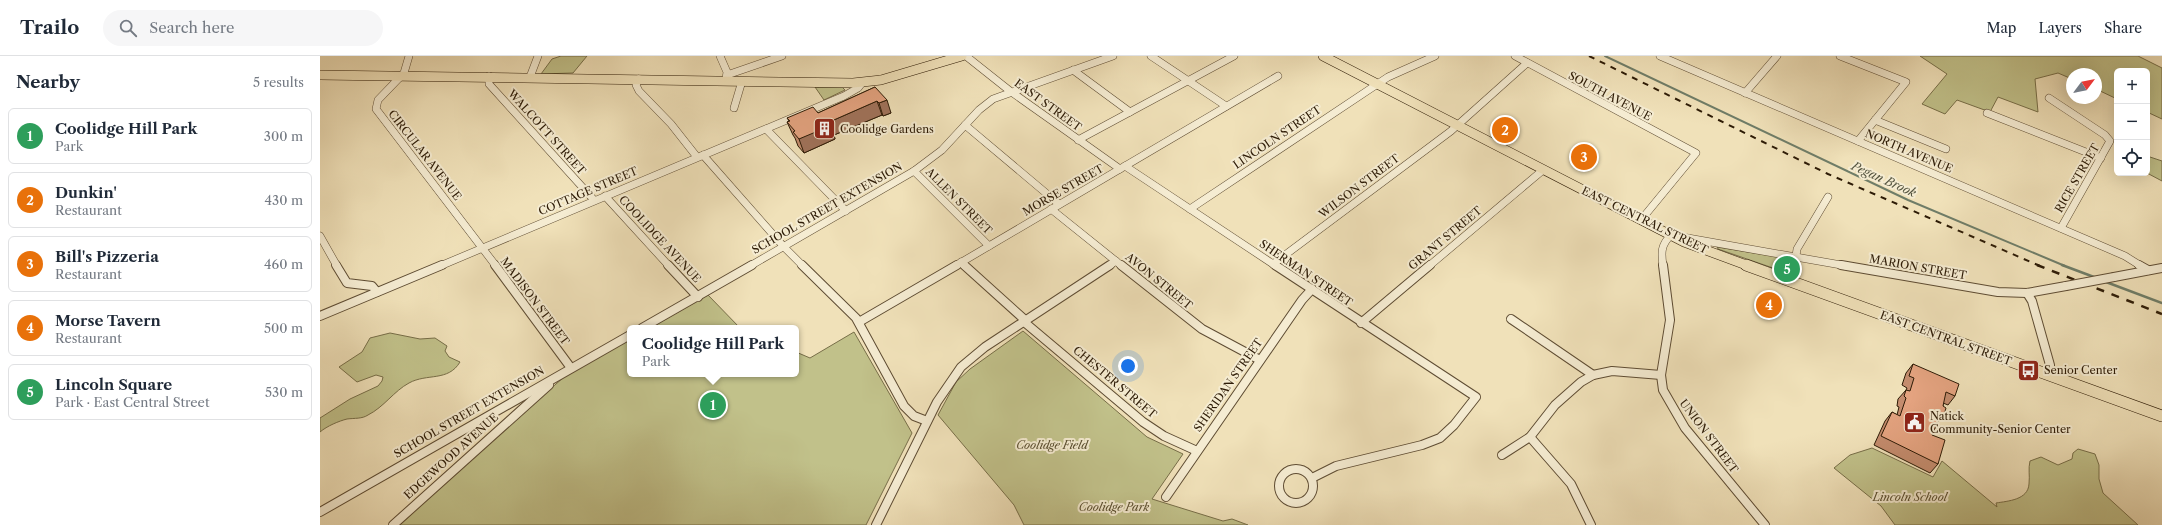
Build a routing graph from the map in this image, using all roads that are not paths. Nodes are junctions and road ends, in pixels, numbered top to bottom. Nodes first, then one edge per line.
1 (409, 56) edge
2 (538, 56) edge
3 (720, 56) edge
4 (782, 56) edge
5 (962, 56) edge
6 (966, 56) edge
7 (1114, 56) edge
8 (1153, 56) edge
9 (1234, 56) edge
10 (1323, 56) edge
11 (1435, 56) edge
12 (1515, 56) edge
13 (1660, 56) edge
14 (1777, 56) edge
15 (1840, 56) edge
16 (1527, 63) junction
17 (1074, 70) junction
18 (320, 75) edge
19 (401, 76) junction
20 (489, 76) junction
21 (1278, 76) dead end
22 (530, 77) junction
23 (727, 78) junction
24 (639, 79) junction
25 (742, 81) junction
26 (1188, 81) junction
27 (862, 83) junction
28 (1377, 84) junction
29 (1010, 91) junction
30 (1745, 93) junction
31 (2048, 98) dead end
32 (1226, 106) junction
33 (734, 108) dead end
34 (1130, 112) junction
35 (1987, 113) dead end
36 (1875, 120) junction
37 (965, 125) junction
38 (1457, 126) junction
39 (766, 129) junction
40 (1078, 140) junction
41 (1858, 141) junction
42 (1946, 149) dead end
43 (700, 156) junction
44 (2101, 158) junction
45 (1122, 168) junction
46 (1543, 170) junction
47 (914, 172) junction
48 (605, 196) junction
49 (1828, 197) dead end
50 (594, 200) junction
51 (1059, 204) junction
52 (1052, 209) junction
53 (1190, 209) junction
54 (846, 211) junction
55 (1641, 220) junction
56 (2062, 228) junction
57 (320, 236) edge
58 (1671, 236) junction
59 (989, 246) junction
60 (482, 247) junction
61 (784, 247) junction
62 (1796, 256) junction
63 (1116, 261) junction
64 (961, 262) junction
65 (1273, 264) junction
66 (2162, 268) edge
67 (2148, 270) junction
68 (1312, 289) junction
69 (377, 292) junction
70 (2026, 293) junction
71 (698, 297) junction
72 (320, 316) edge
73 (1511, 319) dead end
74 (1024, 321) junction
75 (859, 322) junction
76 (1361, 323) junction
77 (647, 325) edge
78 (627, 337) edge
79 (1260, 360) junction
80 (571, 368) junction
81 (561, 374) junction
82 (1593, 375) junction
83 (1661, 375) junction
84 (2050, 376) junction
85 (2162, 416) edge
86 (927, 421) junction
87 (1530, 437) junction
88 (1197, 451) junction
89 (1502, 455) dead end
90 (1312, 478) dead end
91 (1166, 497) dead end
92 (320, 512) edge
93 (394, 525) edge
94 (876, 525) edge
95 (1592, 525) edge
96 (1765, 525) edge

1 - 19 street
2 - 22 street
3 - 23 street
4 - 23 street
5 - 27 main road
6 - 29 street, EAST STREET
7 - 17 street, SCHOOL STREET EXTENSION
8 - 26 street
9 - 26 street
10 - 28 main road, EAST CENTRAL STREET
11 - 28 street, LINCOLN STREET
12 - 16 street, SOUTH AVENUE
13 - 30 street, NORTH AVENUE
14 - 30 street
15 - 36 street
16 - 38 street, WILSON STREET
16 - 55 street, SOUTH AVENUE
17 - 29 street, SCHOOL STREET EXTENSION
17 - 34 street
18 - 19 main road
19 - 20 main road
19 - 60 street, CIRCULAR AVENUE
20 - 22 main road
20 - 50 street, WALCOTT STREET
21 - 32 street, MORSE STREET
22 - 24 main road
23 - 24 main road
23 - 25 main road
24 - 43 street
25 - 27 main road
25 - 33 street
26 - 32 street
26 - 34 street
27 - 39 street, COTTAGE STREET
28 - 38 main road, EAST CENTRAL STREET
28 - 53 street, LINCOLN STREET
29 - 37 street, SCHOOL STREET EXTENSION
29 - 40 street, EAST STREET
30 - 41 street, NORTH AVENUE
31 - 44 street, RICE STREET
32 - 45 street, MORSE STREET
34 - 40 street
35 - 44 street
36 - 41 street
36 - 42 street
37 - 47 street, SCHOOL STREET EXTENSION
37 - 51 street
38 - 46 main road, EAST CENTRAL STREET
38 - 65 street, WILSON STREET
39 - 43 street, COTTAGE STREET
39 - 54 street
40 - 45 street, EAST STREET
41 - 56 street, NORTH AVENUE
43 - 48 street, COTTAGE STREET
43 - 61 street
44 - 56 street, RICE STREET
45 - 51 street, MORSE STREET
45 - 53 street, SHERMAN STREET
46 - 55 main road, EAST CENTRAL STREET
46 - 76 street, GRANT STREET
47 - 54 street, SCHOOL STREET EXTENSION
47 - 59 street, ALLEN STREET
48 - 50 street, COTTAGE STREET
48 - 71 street, COOLIDGE AVENUE
49 - 62 street
50 - 60 street, COTTAGE STREET
51 - 52 street, MORSE STREET
52 - 59 street, MORSE STREET
52 - 63 street, AVON STREET
53 - 65 street, SHERMAN STREET
54 - 61 street, SCHOOL STREET EXTENSION
55 - 58 main road, EAST CENTRAL STREET
56 - 67 street, NORTH AVENUE
57 - 69 street
58 - 62 street, MARION STREET
58 - 83 street, UNION STREET
58 - 84 main road, EAST CENTRAL STREET
59 - 64 street, MORSE STREET
60 - 69 street, COTTAGE STREET
60 - 80 street, MADISON STREET
61 - 71 street, SCHOOL STREET EXTENSION
61 - 75 street
62 - 70 street, MARION STREET
63 - 74 street
63 - 79 street, AVON STREET
64 - 74 street, CHESTER STREET
64 - 75 street, MORSE STREET
65 - 68 street, SHERMAN STREET
66 - 67 street, MARION STREET
67 - 70 street, MARION STREET, bridge
68 - 76 street, SHERMAN STREET
68 - 79 street, SHERIDAN STREET
69 - 72 street, COTTAGE STREET
70 - 84 street
71 - 77 street, SCHOOL STREET EXTENSION
73 - 82 street
74 - 86 street
74 - 88 street, CHESTER STREET
75 - 86 street
76 - 90 street, SHERMAN STREET
78 - 80 street, SCHOOL STREET EXTENSION
79 - 88 street, SHERIDAN STREET
80 - 81 street, SCHOOL STREET EXTENSION
81 - 92 street, SCHOOL STREET EXTENSION
81 - 93 street, EDGEWOOD AVENUE
82 - 83 street
82 - 87 street
83 - 96 street, UNION STREET
84 - 85 main road, EAST CENTRAL STREET
86 - 94 street
87 - 89 street
87 - 95 street
88 - 91 street, SHERIDAN STREET

